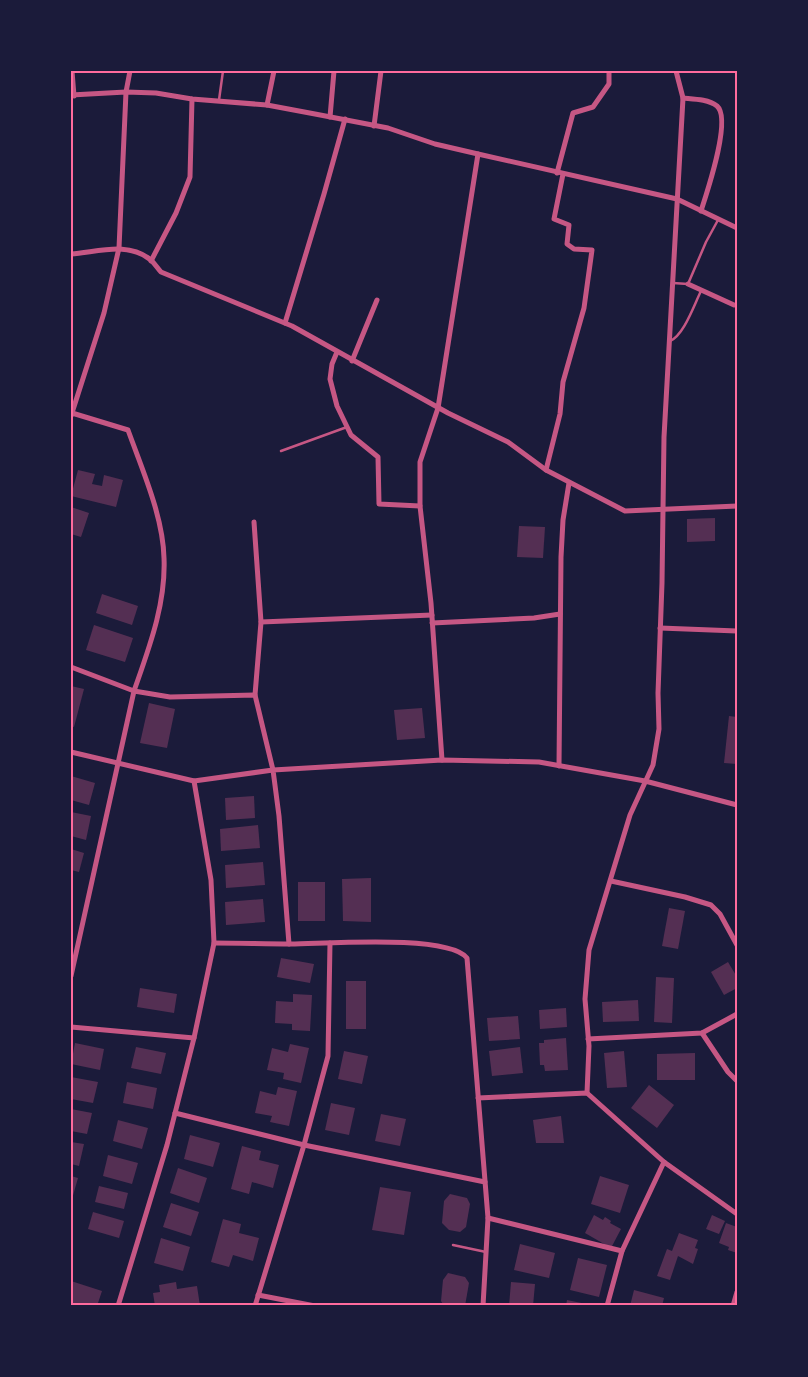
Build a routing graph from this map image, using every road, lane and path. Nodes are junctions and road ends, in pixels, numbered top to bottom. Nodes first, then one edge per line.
1 (72, 71) edge
2 (130, 71) edge
3 (223, 71) edge
4 (274, 71) edge
5 (334, 71) edge
6 (381, 71) edge
7 (610, 71) edge
8 (676, 71) edge
9 (126, 92) junction
10 (73, 95) edge
11 (192, 98) junction
12 (683, 98) junction
13 (219, 100) junction
14 (267, 106) junction
15 (330, 116) junction
16 (344, 119) junction
17 (374, 126) junction
18 (478, 154) junction
19 (560, 174) junction
20 (677, 199) junction
21 (701, 211) junction
22 (718, 220) junction
23 (737, 228) edge
24 (119, 248) junction
25 (71, 254) edge
26 (151, 261) junction
27 (672, 283) junction
28 (688, 284) junction
29 (701, 290) junction
30 (377, 300) dead end
31 (734, 306) dead end
32 (285, 323) junction
33 (669, 342) junction
34 (337, 352) junction
35 (352, 361) junction
36 (438, 408) junction
37 (72, 414) edge
38 (347, 427) junction
39 (281, 451) dead end
40 (546, 470) junction
41 (570, 483) junction
42 (420, 506) junction
43 (737, 506) edge
44 (662, 508) junction
45 (254, 522) dead end
46 (560, 614) junction
47 (432, 615) junction
48 (261, 622) junction
49 (432, 623) junction
50 (660, 628) junction
51 (737, 631) edge
52 (71, 667) edge
53 (134, 691) junction
54 (255, 695) junction
55 (71, 752) edge
56 (442, 760) junction
57 (119, 764) junction
58 (559, 766) junction
59 (273, 770) junction
60 (194, 781) junction
61 (646, 781) junction
62 (737, 805) edge
63 (611, 881) junction
64 (214, 943) junction
65 (330, 943) junction
66 (289, 944) junction
67 (737, 945) edge
68 (71, 976) edge
69 (737, 1014) edge
70 (71, 1027) edge
71 (702, 1033) junction
72 (194, 1038) junction
73 (588, 1039) junction
74 (737, 1081) edge
75 (587, 1093) junction
76 (478, 1098) junction
77 (175, 1113) junction
78 (304, 1145) junction
79 (664, 1162) junction
80 (484, 1182) junction
81 (737, 1214) edge
82 (488, 1218) junction
83 (452, 1245) dead end
84 (622, 1251) junction
85 (486, 1252) junction
86 (737, 1292) edge
87 (258, 1295) junction
88 (118, 1306) edge
89 (255, 1306) edge
90 (315, 1306) edge
91 (483, 1306) edge
92 (607, 1306) edge
93 (733, 1306) edge

1 - 10 street
2 - 9 street
3 - 13 lane
4 - 14 street
5 - 15 street
6 - 17 street
7 - 19 street
8 - 12 street
9 - 10 street
9 - 11 street
9 - 24 street
11 - 13 street
11 - 26 street
12 - 20 street
12 - 21 street
13 - 14 street
14 - 15 street
15 - 16 street
16 - 17 street
16 - 32 street
17 - 18 street
18 - 19 street
18 - 36 street
19 - 20 street
19 - 40 street
20 - 21 street
20 - 27 street
21 - 22 street
22 - 23 street
22 - 28 lane
24 - 25 street
24 - 26 street
24 - 37 street
26 - 32 street
27 - 28 lane
27 - 33 street
28 - 29 street
29 - 31 street
29 - 33 lane
30 - 35 street
32 - 34 street
33 - 44 street
34 - 35 street
34 - 38 street
35 - 36 street
36 - 40 street
36 - 42 street
37 - 53 street
38 - 39 lane
38 - 42 street
40 - 41 street
41 - 44 street
41 - 46 street
42 - 47 street
43 - 44 street
44 - 50 street
45 - 48 street
46 - 49 street
46 - 58 street
47 - 48 street
47 - 49 street
48 - 54 street
49 - 56 street
50 - 51 street
50 - 61 street
52 - 53 street
53 - 54 street
53 - 57 street
54 - 59 street
55 - 57 street
56 - 58 street
56 - 59 street
57 - 60 street
57 - 68 street
58 - 61 street
59 - 60 street
59 - 66 street
60 - 64 street
61 - 62 street
61 - 63 street
63 - 67 street
63 - 73 street
64 - 66 street
64 - 72 street
65 - 66 street
65 - 76 street
65 - 78 street
69 - 71 street
70 - 72 street
71 - 73 street
71 - 74 street
72 - 77 street
73 - 75 street
75 - 76 street
75 - 79 street
76 - 80 street
77 - 78 street
77 - 88 street
78 - 80 street
78 - 87 street
79 - 81 street
79 - 84 street
80 - 82 street
82 - 84 street
82 - 85 street
83 - 85 lane
84 - 92 street
85 - 91 street
86 - 93 street
87 - 89 street
87 - 90 street

